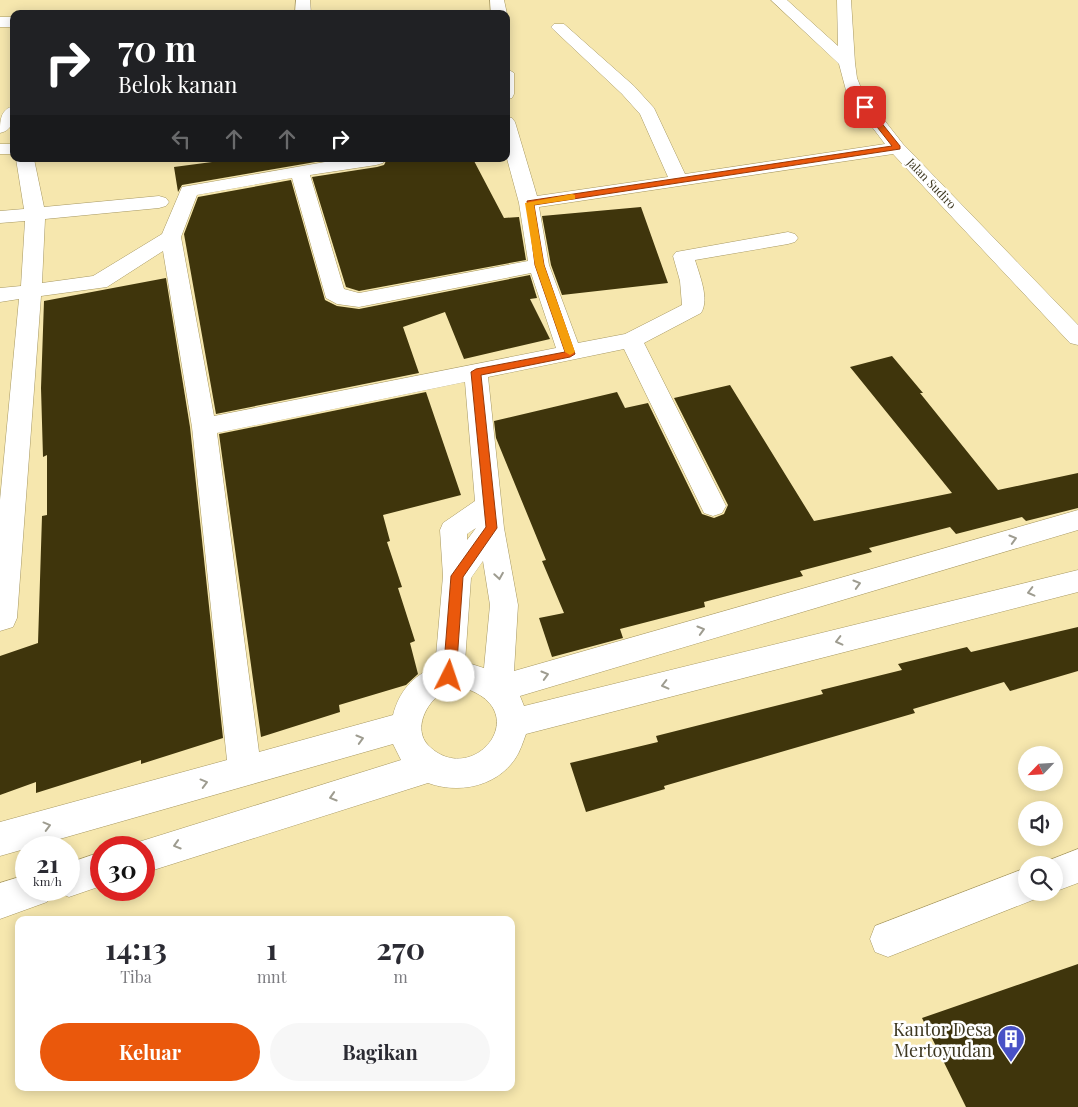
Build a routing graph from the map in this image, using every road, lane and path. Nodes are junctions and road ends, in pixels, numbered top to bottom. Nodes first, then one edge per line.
1 (778, 0) edge
2 (844, 0) edge
3 (559, 27) dead end
4 (847, 63) junction
5 (10, 116) edge
6 (0, 128) edge
7 (510, 136) edge
8 (897, 148) junction
9 (26, 162) edge
10 (357, 162) edge
11 (299, 171) junction
12 (679, 181) junction
13 (159, 202) dead end
14 (529, 203) junction
15 (35, 214) junction
16 (0, 217) edge
17 (171, 237) junction
18 (788, 238) dead end
19 (539, 265) junction
20 (31, 291) junction
21 (0, 295) edge
22 (1078, 338) edge
23 (631, 340) junction
24 (570, 354) junction
25 (476, 372) junction
26 (204, 427) junction
27 (713, 506) dead end
28 (490, 516) junction
29 (1078, 520) edge
30 (1078, 581) edge
31 (0, 619) edge
32 (449, 676) junction
33 (498, 689) junction
34 (513, 723) junction
35 (405, 726) junction
36 (429, 767) junction
37 (245, 772) junction
38 (0, 839) edge
39 (155, 853) edge
40 (1078, 866) edge
41 (1063, 872) edge
42 (1018, 889) edge
43 (15, 896) edge
44 (0, 901) edge
45 (888, 939) dead end

1 - 4 street
2 - 4 street, Jalan Sudiro
3 - 12 street
4 - 8 street, Jalan Sudiro
5 - 6 street
7 - 14 street
8 - 12 street
8 - 22 street, Jalan Sudiro
9 - 15 street
10 - 11 street
11 - 17 street
11 - 19 street
12 - 14 street
13 - 15 street
14 - 19 street
15 - 16 street
15 - 20 street
17 - 20 street
17 - 26 street
18 - 23 street
19 - 24 street
20 - 21 street
20 - 31 street
23 - 24 street
23 - 27 street
24 - 25 street
25 - 26 street
25 - 28 street
26 - 37 street
28 - 32 street
28 -> 33 street
33 -> 29 street
30 -> 34 street
32 - 33 street
32 - 35 street
33 - 34 street
34 - 36 street
35 - 36 street
37 -> 35 street
36 -> 39 street
38 -> 37 street
40 - 41 street
42 - 45 street
43 - 44 street

